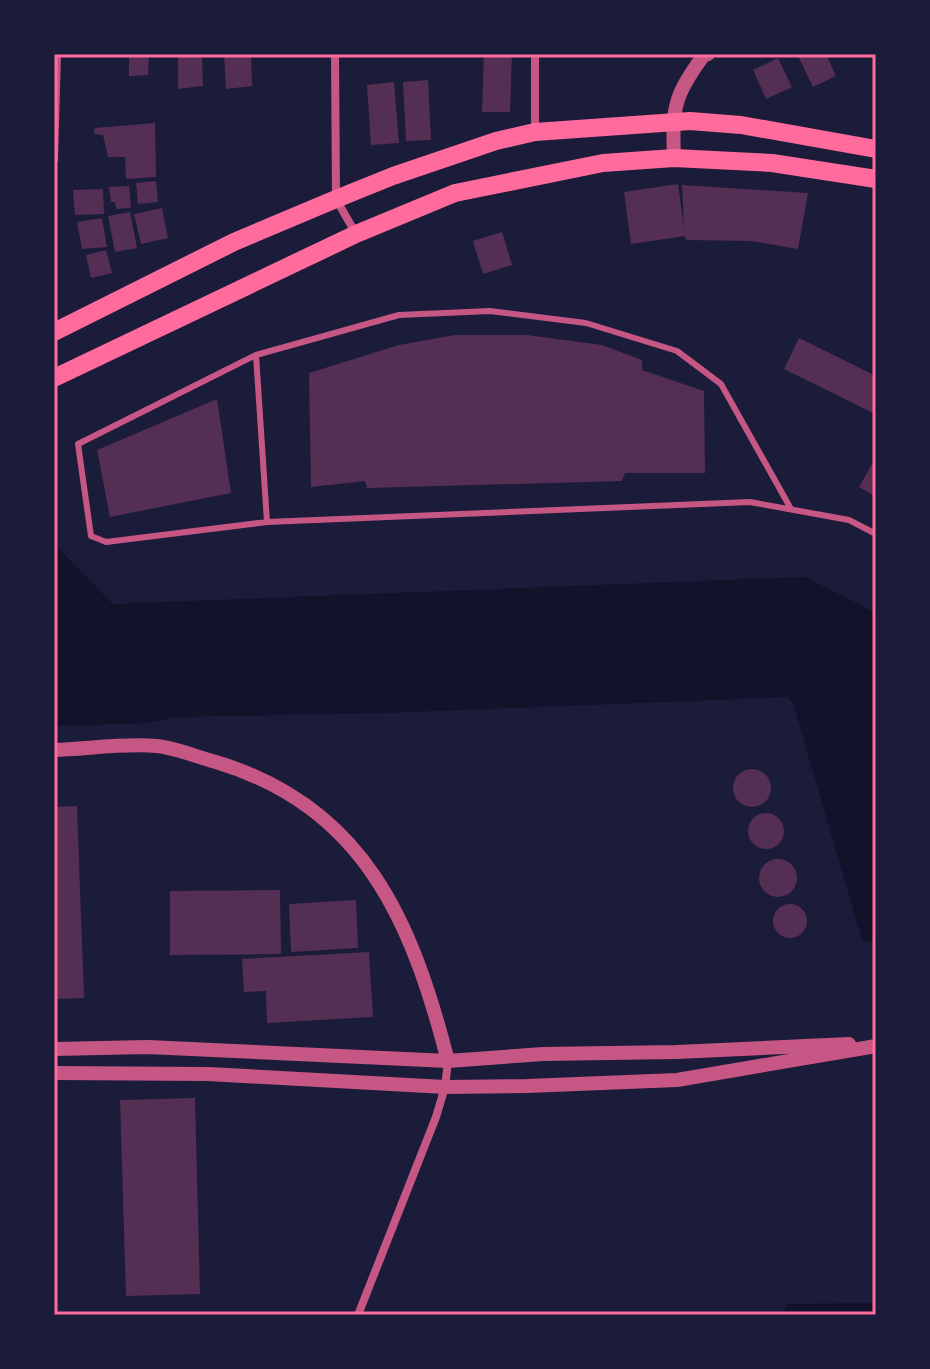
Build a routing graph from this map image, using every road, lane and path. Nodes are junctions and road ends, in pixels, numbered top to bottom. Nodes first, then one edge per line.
1 (57, 54) edge
2 (335, 54) edge
3 (535, 54) edge
4 (708, 54) edge
5 (55, 113) edge
6 (672, 123) junction
7 (535, 132) junction
8 (876, 149) edge
9 (674, 158) junction
10 (54, 160) edge
11 (876, 179) edge
12 (336, 199) junction
13 (356, 234) junction
14 (54, 332) edge
15 (256, 355) junction
16 (54, 378) edge
17 (791, 509) junction
18 (267, 522) junction
19 (876, 534) edge
20 (54, 750) edge
21 (876, 1044) edge
22 (54, 1049) edge
23 (448, 1061) junction
24 (54, 1073) edge
25 (445, 1087) junction
26 (358, 1315) edge

1 - 5 street
2 - 12 street
3 - 7 street
4 - 6 street
5 - 10 street
6 - 7 main road
6 - 8 main road
6 - 9 street
7 - 12 main road
9 - 11 main road
9 - 13 main road
12 - 13 street
12 - 14 main road
13 - 16 main road
15 - 17 lane
15 - 18 lane
15 - 18 lane
17 - 18 lane
17 - 19 lane
20 - 23 street
21 - 23 street
21 - 25 street
22 - 23 street
23 - 25 street
24 - 25 street
25 - 26 street

